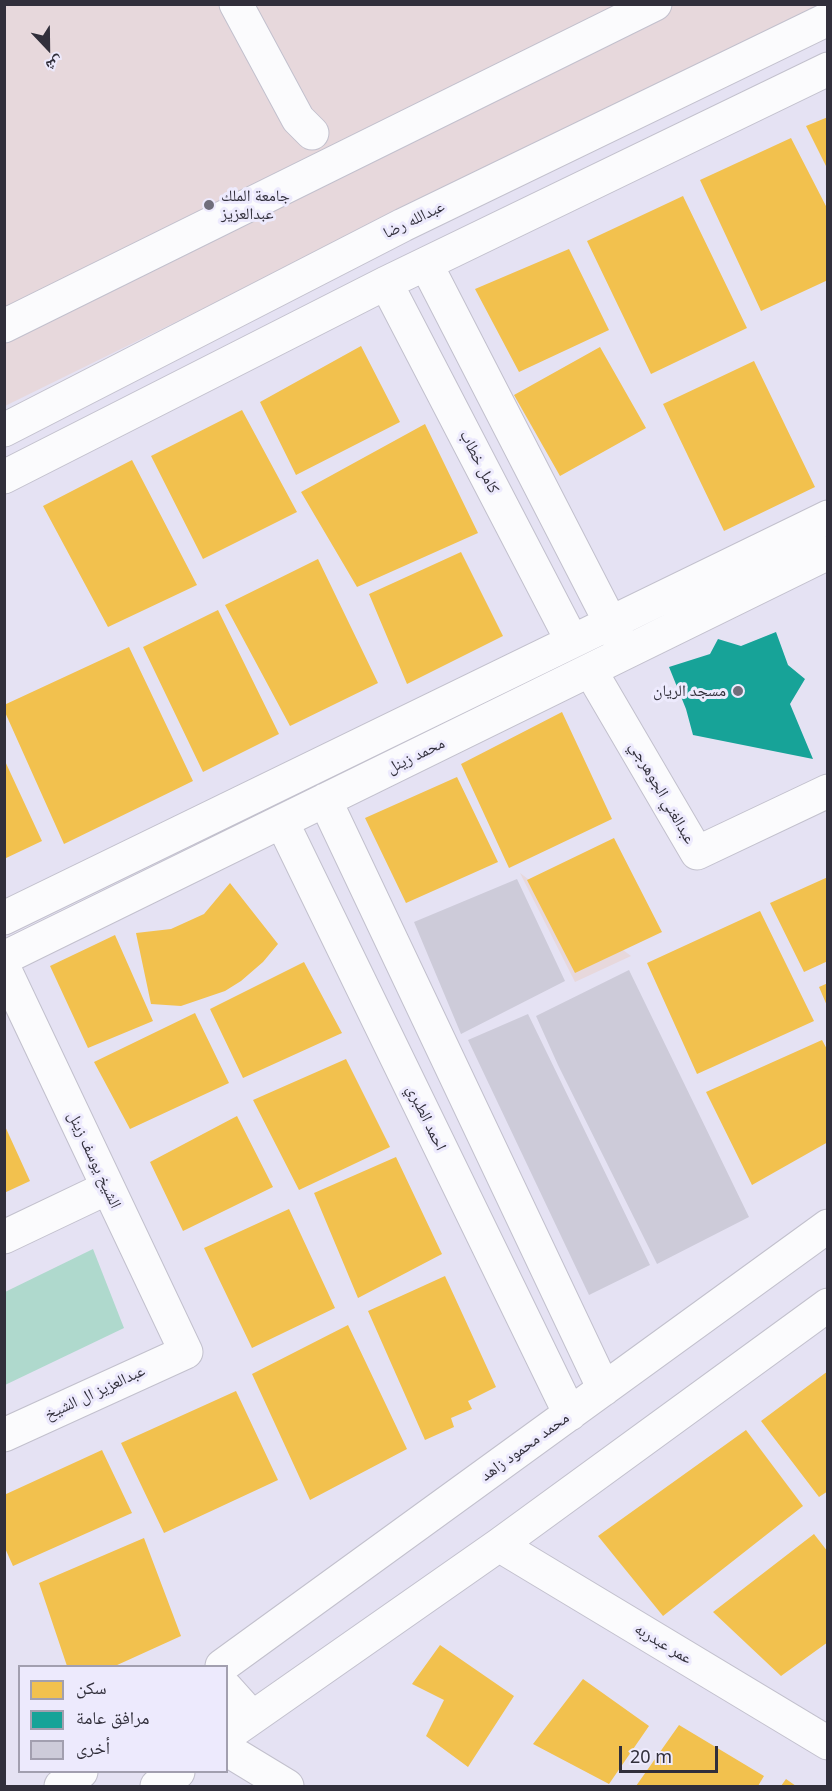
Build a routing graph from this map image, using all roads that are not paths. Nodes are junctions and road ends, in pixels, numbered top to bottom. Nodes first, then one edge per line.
1 (236, 4) edge
2 (655, 4) edge
3 (828, 19) edge
4 (828, 69) edge
5 (312, 133) dead end
6 (426, 264) junction
7 (386, 283) junction
8 (4, 326) edge
9 (4, 430) edge
10 (4, 477) edge
11 (828, 517) edge
12 (827, 556) edge
13 (611, 622) junction
14 (572, 641) junction
15 (626, 652) junction
16 (590, 670) junction
17 (828, 791) edge
18 (325, 800) junction
19 (282, 822) junction
20 (4, 918) edge
21 (4, 958) edge
22 (4, 968) edge
23 (107, 1188) junction
24 (828, 1226) edge
25 (4, 1237) edge
26 (828, 1305) edge
27 (186, 1352) joint
28 (604, 1389) junction
29 (570, 1413) junction
30 (4, 1435) edge
31 (499, 1545) junction
32 (223, 1665) edge
33 (228, 1690) edge
34 (252, 1717) junction
35 (819, 1727) edge
36 (228, 1735) edge
37 (228, 1750) edge
38 (80, 1773) edge
39 (176, 1773) edge
40 (61, 1786) edge
41 (157, 1786) edge
42 (287, 1786) edge

1 - 5 street
2 - 8 street
3 - 9 street, عبدالله رضا
4 - 6 street
6 - 7 street
6 - 13 street
7 - 10 street
7 - 14 street, كامل خطاب
11 - 13 street
12 - 15 street, محمد زينل
13 - 14 street
13 - 15 street
14 - 20 street
15 - 16 street, محمد زينل
16 - 17 street, عبدالغني الجوهرجي
16 - 18 street, محمد زينل
18 - 19 street, محمد زينل
18 - 28 street
19 - 21 street, محمد زينل
19 - 29 street, احمد الطبري
22 - 23 street, الشيخ يوسف زينل
23 - 25 street
23 - 27 street, الشيخ يوسف زينل
24 - 28 street, محمد محمود زاهد
26 - 31 street
27 - 30 street, عبدالعزيز ال الشيخ
28 - 29 street, محمد محمود زاهد
29 - 32 street, محمد محمود زاهد
31 - 34 street
31 - 35 street, عمر عبدربه
33 - 34 street
34 - 36 street
37 - 42 street
38 - 40 street
39 - 41 street

